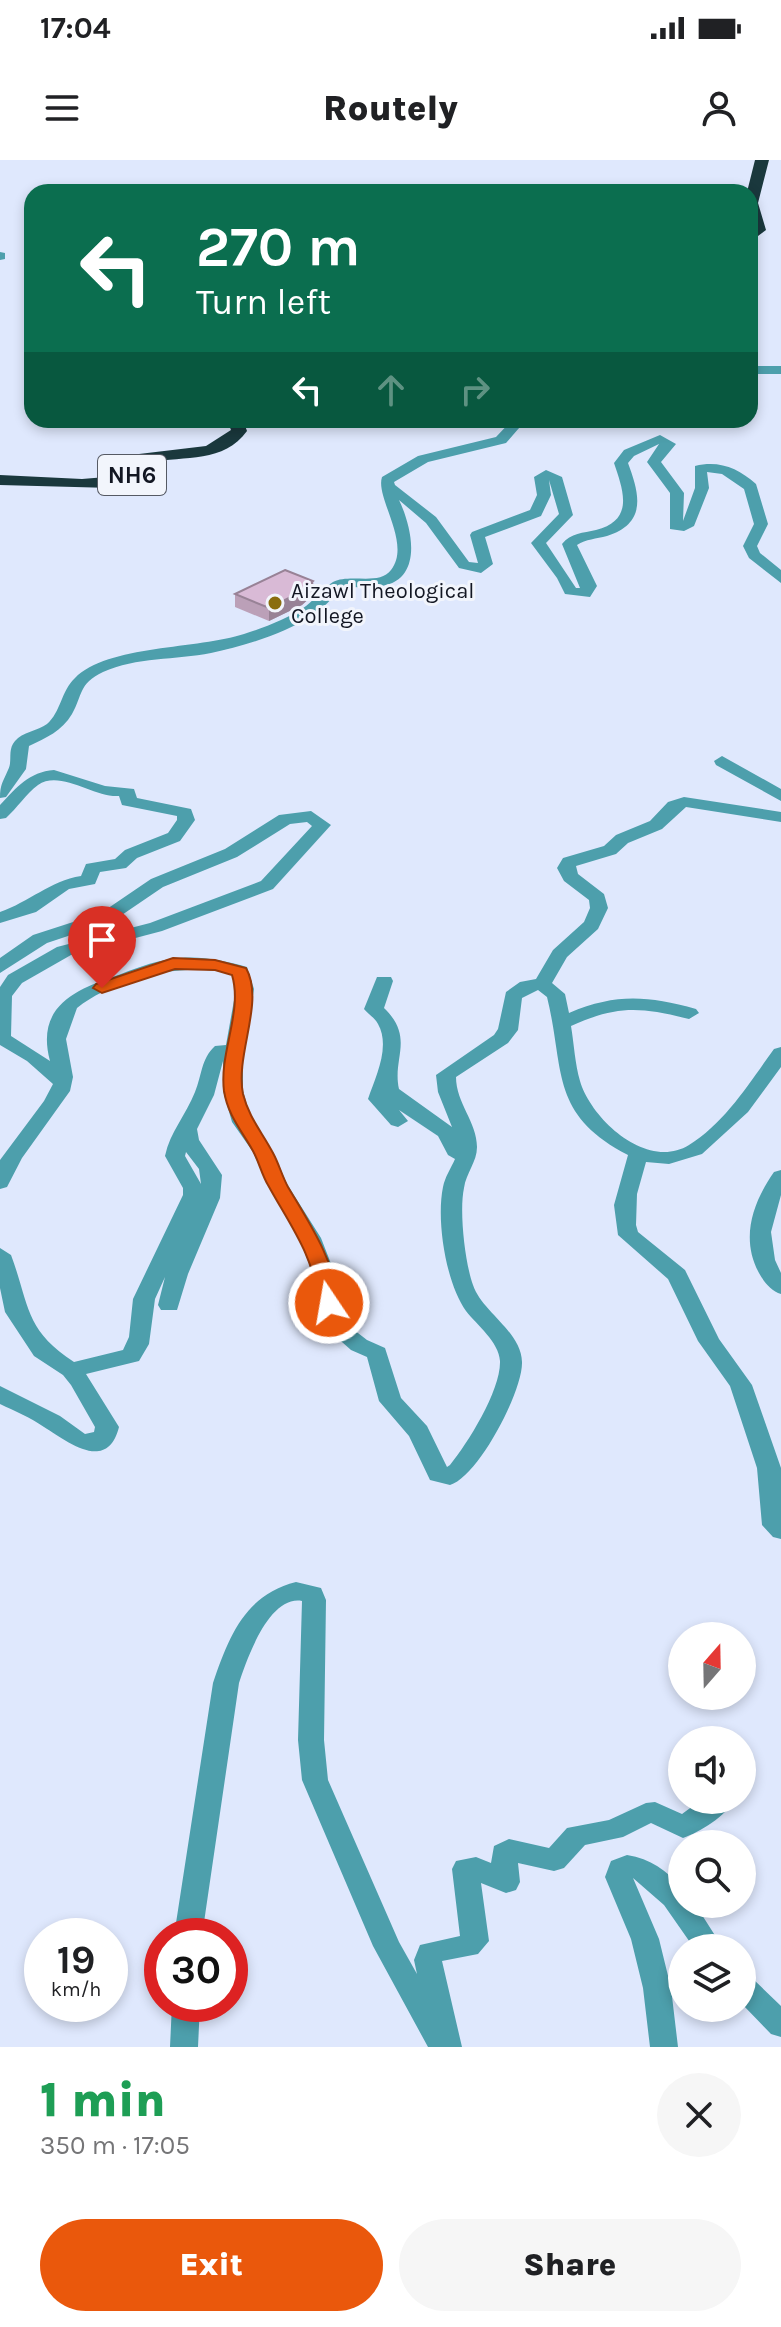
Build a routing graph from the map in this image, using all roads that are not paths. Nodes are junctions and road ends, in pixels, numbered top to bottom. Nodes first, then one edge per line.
1 (762, 160) edge
2 (756, 184) edge
3 (758, 370) edge
4 (781, 370) edge
5 (238, 428) edge
6 (512, 428) edge
7 (0, 480) edge
8 (387, 487) junction
9 (781, 578) edge
10 (722, 761) dead end
11 (0, 793) edge
12 (781, 796) edge
13 (0, 814) edge
14 (781, 817) edge
15 (0, 918) edge
16 (0, 967) edge
17 (384, 981) dead end
18 (542, 984) junction
19 (689, 1013) dead end
20 (561, 1024) junction
21 (235, 1053) junction
22 (781, 1053) edge
23 (387, 1077) junction
24 (63, 1083) junction
25 (398, 1121) dead end
26 (186, 1128) junction
27 (639, 1153) junction
28 (468, 1156) junction
29 (781, 1176) edge
30 (0, 1183) edge
31 (0, 1255) edge
32 (781, 1287) edge
33 (169, 1305) dead end
34 (71, 1370) junction
35 (0, 1394) edge
36 (781, 1531) edge
37 (701, 1814) edge
38 (191, 1918) edge
39 (699, 1934) edge
40 (756, 2000) edge
41 (185, 2022) edge
42 (781, 2025) edge
43 (184, 2047) edge
44 (446, 2047) edge
45 (664, 2047) edge

1 - 2 highway
3 - 4 street
5 - 7 highway, NH6
6 - 8 street
8 - 9 street
8 - 11 street
10 - 12 street
13 - 15 street
14 - 18 street
16 - 24 street
17 - 23 street
18 - 20 street
18 - 28 street
19 - 20 street
20 - 27 street
21 - 24 street
21 - 26 street
21 - 28 street
22 - 27 street
23 - 25 street
23 - 28 street
24 - 30 street
26 - 33 street
26 - 34 street
27 - 36 street
29 - 32 street
31 - 34 street
34 - 35 street
37 - 44 street
38 - 44 street
39 - 45 street
40 - 42 street
41 - 43 street

